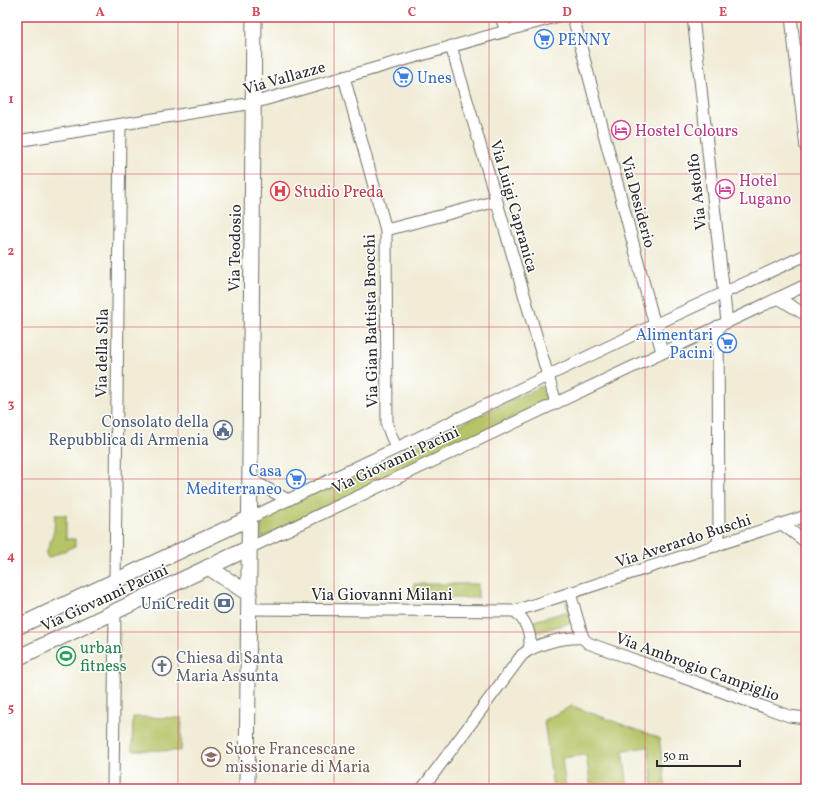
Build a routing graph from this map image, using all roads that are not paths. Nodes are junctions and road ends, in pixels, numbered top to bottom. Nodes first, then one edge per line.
1 (254, 17) edge
2 (502, 17) edge
3 (555, 17) edge
4 (573, 17) edge
5 (693, 17) edge
6 (791, 17) edge
7 (506, 31) junction
8 (452, 46) junction
9 (344, 77) junction
10 (253, 103) junction
11 (120, 125) junction
12 (17, 141) edge
13 (806, 148) edge
14 (497, 201) junction
15 (386, 230) junction
16 (806, 255) edge
17 (806, 285) edge
18 (724, 293) junction
19 (778, 298) junction
20 (806, 315) edge
21 (654, 324) junction
22 (723, 324) junction
23 (662, 352) junction
24 (548, 376) junction
25 (556, 403) junction
26 (396, 448) junction
27 (250, 479) junction
28 (288, 500) junction
29 (806, 516) edge
30 (250, 518) junction
31 (782, 524) junction
32 (806, 542) edge
33 (716, 546) junction
34 (250, 548) junction
35 (208, 567) junction
36 (115, 582) junction
37 (570, 593) junction
38 (249, 602) junction
39 (515, 611) junction
40 (114, 612) junction
41 (17, 627) edge
42 (583, 638) junction
43 (529, 649) junction
44 (17, 658) edge
45 (806, 718) edge
46 (113, 789) edge
47 (247, 789) edge
48 (422, 789) edge

1 - 10 street, Via Teodosio
2 - 7 street
3 - 7 street, Via Vallazze
4 - 21 street, Via Desiderio
5 - 18 street, Via Astolfo
6 - 13 street
7 - 8 street, Via Vallazze
8 - 9 street, Via Vallazze
8 - 14 street, Via Luigi Capranica
9 - 10 street, Via Vallazze
9 - 15 street, Via Gian Battista Brocchi
10 - 11 street, Via Vallazze
10 - 27 street, Via Teodosio
11 - 12 street, Via Vallazze
11 - 36 street, Via della Sila
14 - 15 street
14 - 24 street, Via Luigi Capranica
15 - 26 street, Via Gian Battista Brocchi
16 - 18 street, Via Giovanni Pacini
17 - 19 street, Via Giovanni Pacini
18 - 21 street, Via Giovanni Pacini
18 - 22 street
19 - 20 street
19 - 22 street, Via Giovanni Pacini
21 - 23 street
21 - 24 street, Via Giovanni Pacini
22 - 23 street, Via Giovanni Pacini
22 - 33 street
23 - 25 street, Via Giovanni Pacini
24 - 25 street
24 - 26 street, Via Giovanni Pacini
25 - 34 street, Via Giovanni Pacini
26 - 28 street, Via Giovanni Pacini
27 - 28 street
27 - 30 street, Via Teodosio
28 - 30 street, Via Giovanni Pacini
29 - 31 street, Via Averardo Buschi
30 - 34 street
30 - 36 street, Via Giovanni Pacini
31 - 32 street
31 - 33 street, Via Averardo Buschi
33 - 37 street, Via Averardo Buschi
34 - 35 street, Via Giovanni Pacini
34 - 38 street
35 - 38 street
35 - 40 street, Via Giovanni Pacini
36 - 41 street, Via Giovanni Pacini
37 - 39 street, Via Averardo Buschi
37 - 42 street
38 - 39 street, Via Giovanni Milani
38 - 47 street
39 - 43 street
40 - 44 street, Via Giovanni Pacini
40 - 46 street
42 - 43 street
42 - 45 street, Via Ambrogio Campiglio
43 - 48 street

